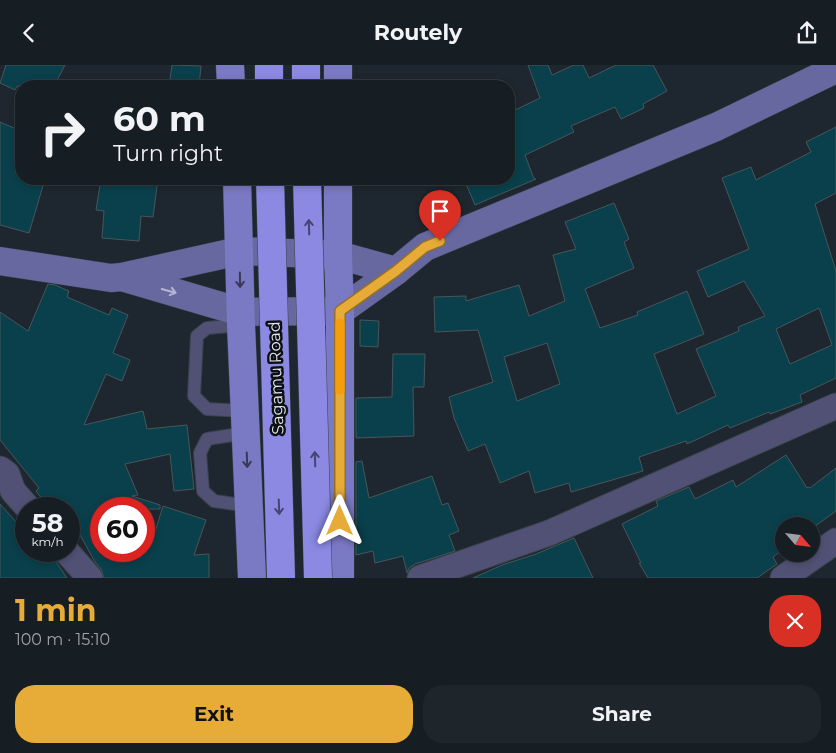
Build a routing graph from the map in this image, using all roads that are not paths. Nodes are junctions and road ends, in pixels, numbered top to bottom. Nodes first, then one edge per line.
1 (230, 65) edge
2 (269, 65) edge
3 (306, 65) edge
4 (338, 65) edge
5 (836, 69) edge
6 (231, 80) edge
7 (269, 80) edge
8 (306, 80) edge
9 (338, 80) edge
10 (237, 185) edge
11 (270, 185) edge
12 (308, 185) edge
13 (338, 185) edge
14 (239, 251) junction
15 (338, 255) junction
16 (0, 261) edge
17 (396, 271) junction
18 (122, 277) junction
19 (340, 311) junction
20 (241, 319) junction
21 (836, 406) edge
22 (245, 422) junction
23 (0, 469) edge
24 (18, 497) edge
25 (249, 506) junction
26 (836, 541) edge
27 (76, 562) edge
28 (90, 578) edge
29 (252, 578) edge
30 (281, 578) edge
31 (318, 578) edge
32 (340, 578) edge
33 (420, 578) edge
34 (783, 578) edge

1 - 6 main road
2 - 7 highway
3 - 8 highway
4 - 9 main road
5 - 17 street
10 - 14 main road
11 -> 30 highway, Sagamu Road, bridge
31 -> 12 highway, bridge
13 - 15 main road
14 - 15 street
14 - 18 street
14 -> 20 main road
15 - 17 street
15 - 19 main road
16 - 18 street
17 - 19 street
18 -> 20 street
19 - 20 street
19 - 32 main road
20 - 22 main road
20 - 22 lane
21 - 33 street
22 -> 25 main road
22 - 25 lane
23 - 24 street
25 - 29 main road
26 - 34 street
27 - 28 street

